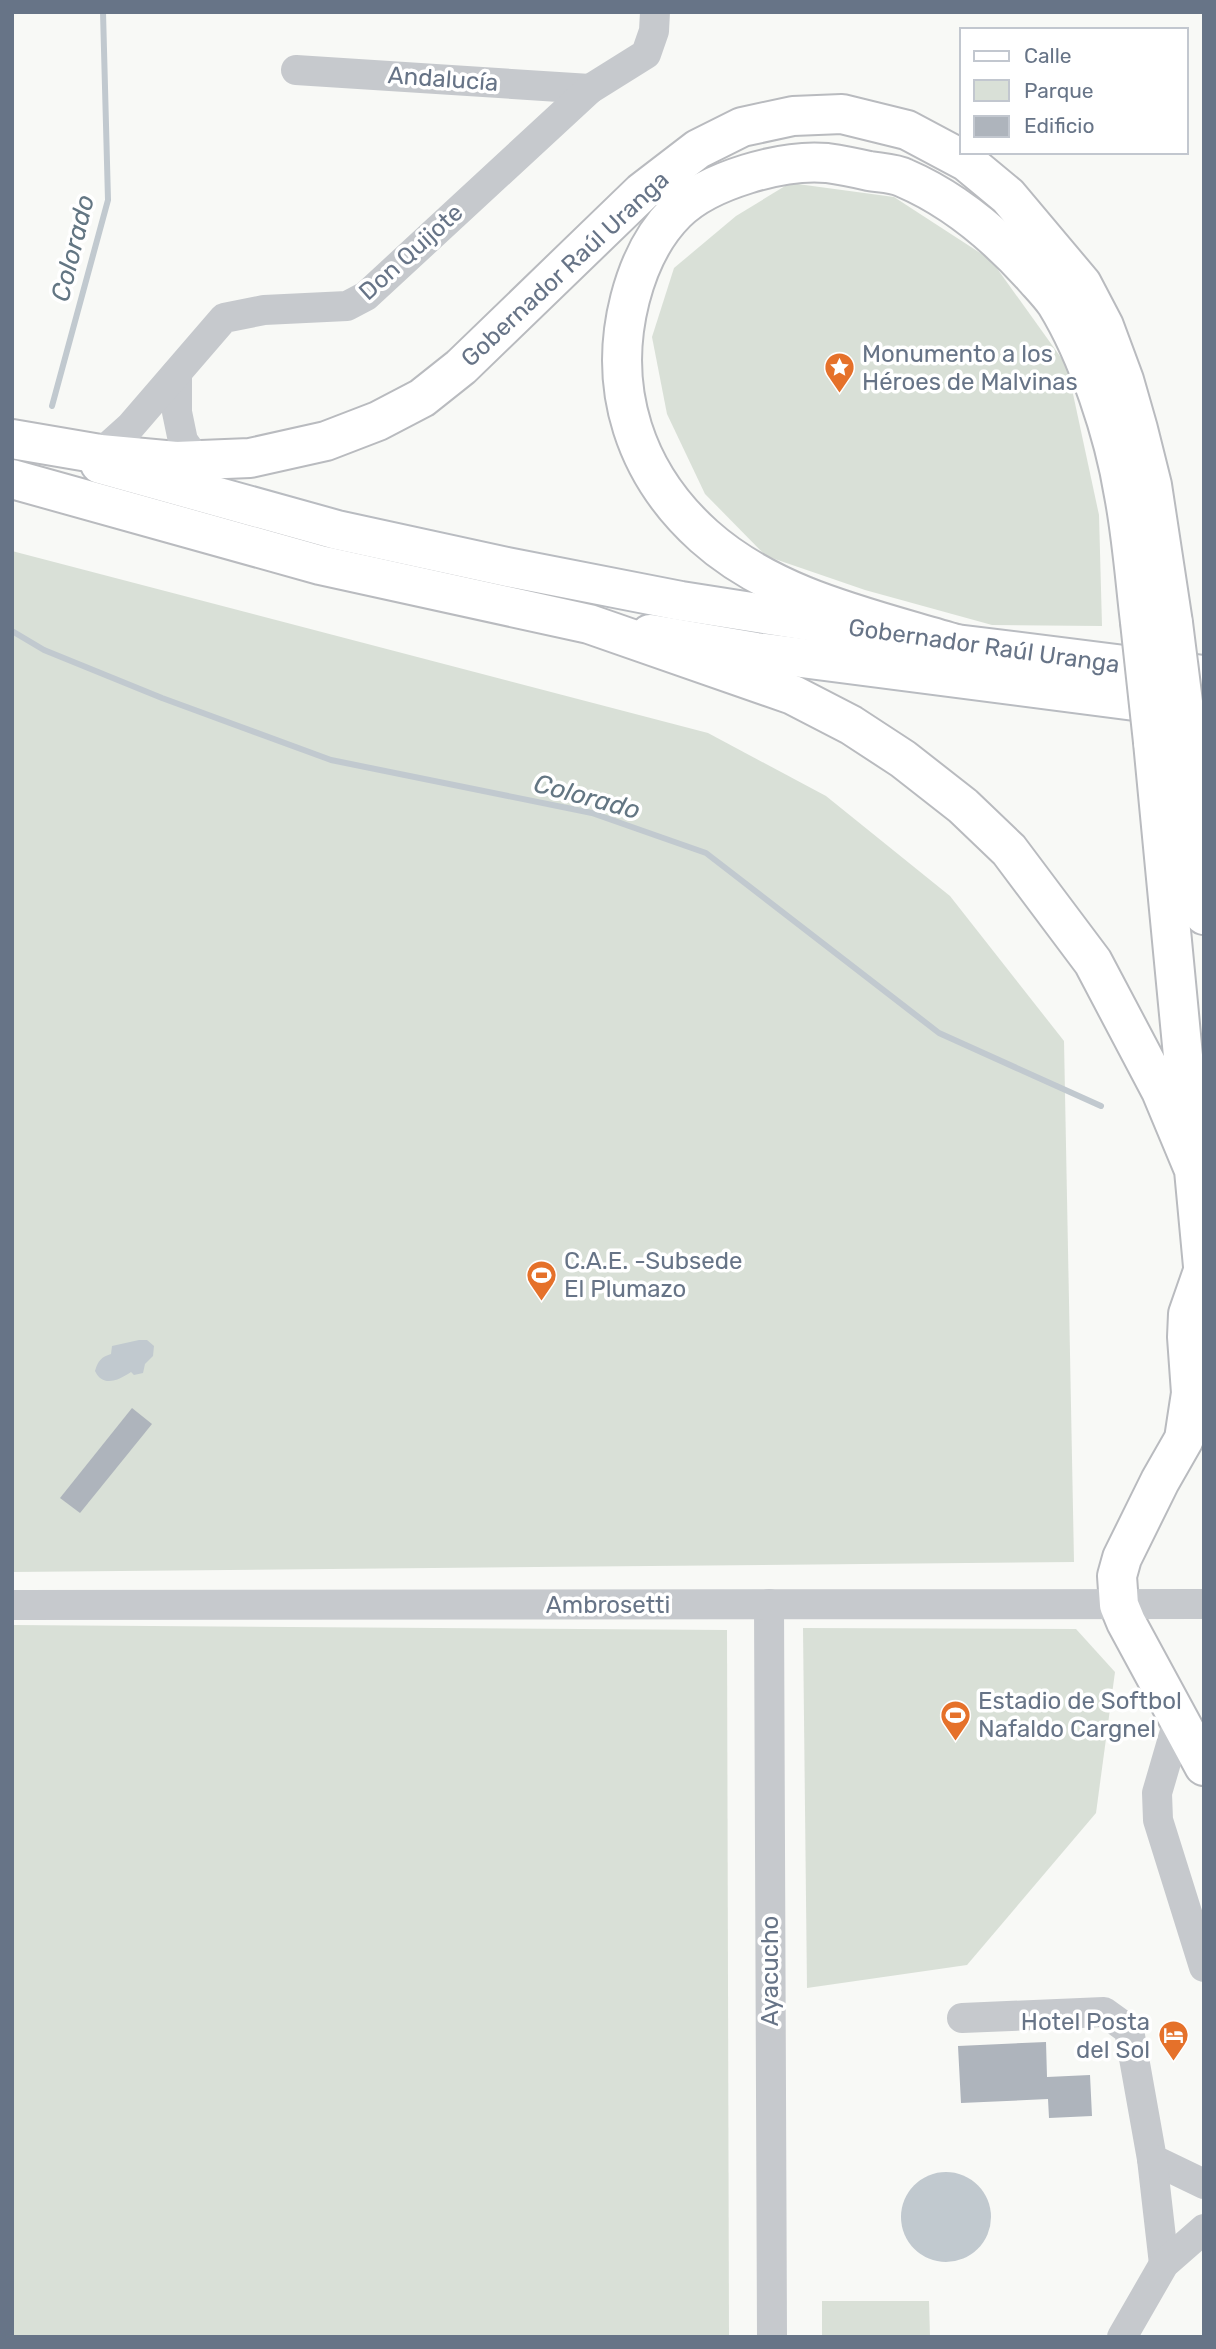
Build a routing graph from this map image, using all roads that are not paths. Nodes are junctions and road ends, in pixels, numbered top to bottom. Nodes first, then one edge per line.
1 (655, 12) edge
2 (296, 71) dead end
3 (590, 89) junction
4 (177, 373) junction
5 (12, 439) edge
6 (100, 454) junction
7 (195, 458) junction
8 (12, 479) edge
9 (1156, 623) junction
10 (589, 624) junction
11 (956, 643) junction
12 (1204, 675) edge
13 (1182, 731) edge
14 (1204, 915) edge
15 (1194, 1170) junction
16 (1203, 1271) edge
17 (1204, 1277) edge
18 (769, 1604) junction
19 (1204, 1604) edge
20 (12, 1605) edge
21 (1119, 1605) junction
22 (1178, 1720) junction
23 (1204, 1766) edge
24 (1203, 1962) edge
25 (962, 2018) dead end
26 (1152, 2160) junction
27 (1204, 2184) edge
28 (1204, 2229) edge
29 (1164, 2264) junction
30 (772, 2337) edge
31 (1122, 2337) edge

1 - 3 street, Don Quijote
2 - 3 street, Andalucía
3 - 4 street, Don Quijote
4 - 6 street, Don Quijote
4 - 7 street
5 - 6 main road, Gobernador Raúl Uranga
5 - 11 main road, Gobernador Raúl Uranga
6 - 7 main road, Gobernador Raúl Uranga
7 - 9 main road, Gobernador Raúl Uranga
8 - 10 main road, Gobernador Raúl Uranga
9 - 11 main road
9 - 13 main road, bridge
10 - 13 main road, Gobernador Raúl Uranga
10 - 15 main road, Gobernador Raúl Uranga
11 - 12 main road, Gobernador Raúl Uranga
13 - 14 main road
13 - 15 main road
15 - 16 main road, Gobernador Raúl Uranga
16 - 17 main road, Gobernador Raúl Uranga
16 - 21 main road
18 - 20 street, Ambrosetti
18 - 21 street, Ambrosetti
18 - 30 street, Ayacucho
19 - 21 street, Ambrosetti
21 - 22 main road
22 - 23 main road
22 - 24 street
25 - 26 street
26 - 27 street
26 - 29 street
28 - 29 street
29 - 31 street

